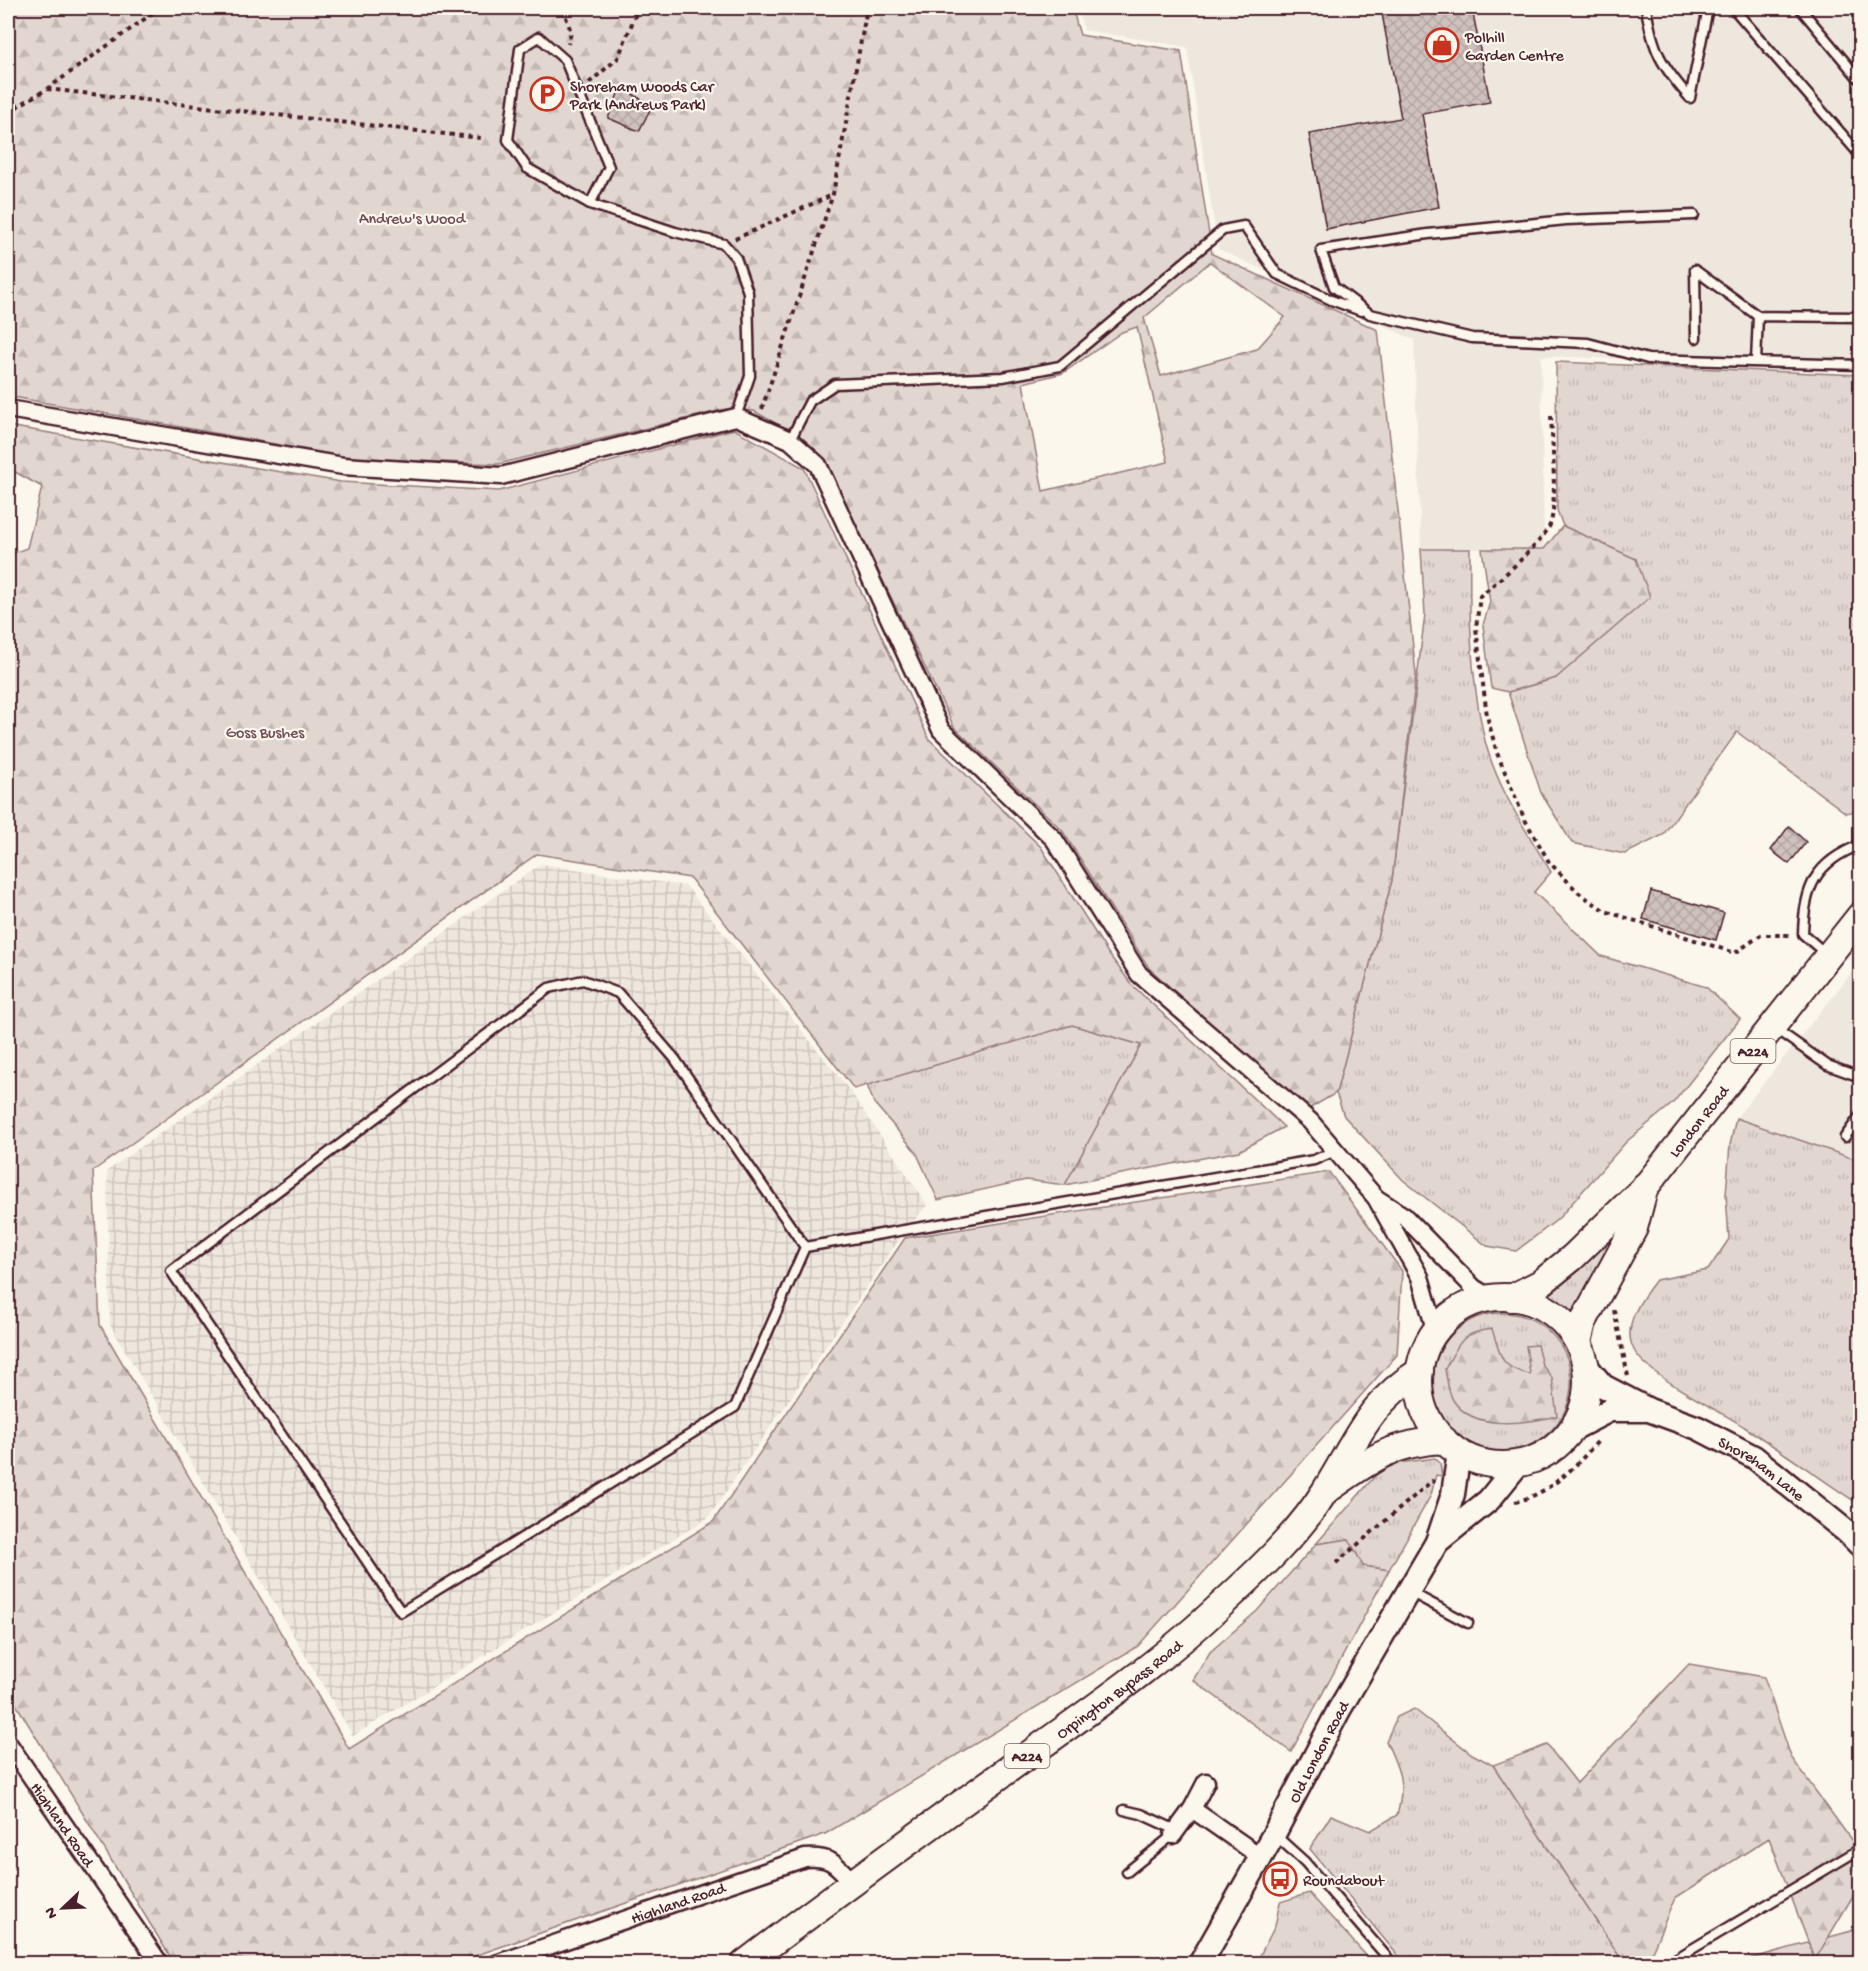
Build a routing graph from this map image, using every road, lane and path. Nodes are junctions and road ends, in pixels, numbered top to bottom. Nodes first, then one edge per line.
1 (160, 8) edge
2 (563, 8) edge
3 (636, 8) edge
4 (867, 8) edge
5 (1646, 8) edge
6 (1708, 8) edge
7 (1733, 8) edge
8 (1800, 8) edge
9 (565, 60) junction
10 (1860, 80) edge
11 (47, 89) junction
12 (579, 92) junction
13 (8, 112) edge
14 (481, 138) dead end
15 (1860, 155) edge
16 (833, 194) junction
17 (591, 204) junction
18 (1694, 214) dead end
19 (724, 244) junction
20 (1370, 314) junction
21 (1758, 316) junction
22 (1860, 317) edge
23 (1696, 338) dead end
24 (1756, 362) junction
25 (1860, 365) edge
26 (8, 409) edge
27 (1551, 416) dead end
28 (736, 417) junction
29 (757, 426) junction
30 (790, 440) junction
31 (1860, 845) edge
32 (1860, 916) edge
33 (1803, 934) junction
34 (1829, 956) junction
35 (1773, 1027) junction
36 (1860, 1077) edge
37 (1860, 1116) edge
38 (1845, 1137) dead end
39 (1335, 1151) junction
40 (1646, 1186) junction
41 (1376, 1198) junction
42 (805, 1247) junction
43 (1502, 1298) junction
44 (1435, 1329) junction
45 (1578, 1342) junction
46 (1586, 1366) junction
47 (1420, 1371) junction
48 (1649, 1410) junction
49 (1573, 1429) junction
50 (1451, 1446) junction
51 (1518, 1464) junction
52 (1325, 1492) junction
53 (1437, 1542) junction
54 (1860, 1545) edge
55 (1407, 1590) junction
56 (1468, 1623) dead end
57 (8, 1743) edge
58 (1206, 1782) dead end
59 (1192, 1809) junction
60 (1124, 1810) dead end
61 (1174, 1833) junction
62 (1274, 1834) junction
63 (1860, 1849) edge
64 (1261, 1857) junction
65 (1127, 1872) dead end
66 (853, 1883) junction
67 (160, 1964) edge
68 (496, 1964) edge
69 (744, 1964) edge
70 (1200, 1964) edge
71 (1393, 1964) edge
72 (1667, 1964) edge

1 - 11 path
2 - 9 path
3 - 12 path
4 - 16 path
5 - 6 lane
7 - 15 lane
8 - 10 lane
9 - 12 lane
9 - 17 lane
11 - 13 path
11 - 14 path
12 - 17 lane
16 - 19 path
16 - 29 path
17 - 19 lane
18 - 20 lane
19 - 28 lane
20 - 24 lane
20 - 30 lane
21 - 22 lane
21 - 23 lane
21 - 24 lane
24 - 25 lane
26 - 28 street
27 - 33 path
28 - 29 street
29 - 30 street
30 - 39 street
31 - 33 lane
32 - 34 main road, London Road / A224
33 - 34 lane
34 - 35 main road, London Road / A224
35 - 36 lane
35 - 40 main road, London Road / A224
37 - 38 lane
39 - 41 street
39 - 42 lane
40 - 43 main road, London Road / A224
40 - 45 main road, London Road / A224
41 - 43 street
41 - 44 street
42 - 42 lane
43 - 44 main road
43 - 45 main road
44 - 47 main road
45 - 46 main road
46 - 48 street, Shoreham Lane
46 - 49 main road
47 - 50 main road
47 - 52 main road, Orpington Bypass Road / A224
48 - 49 street, Shoreham Lane
48 - 54 street, Shoreham Lane
49 - 51 main road
50 - 51 main road
50 - 52 main road, Orpington Bypass Road / A224
50 - 53 street, Old London Road
51 - 53 street, Old London Road
52 - 66 main road, Orpington Bypass Road / A224
53 - 55 street, Old London Road
55 - 56 lane
55 - 62 street, Old London Road
57 - 67 street, Highland Road
58 - 59 street
59 - 61 street
59 - 64 street
60 - 61 lane
61 - 65 lane
62 - 64 street, Old London Road
62 - 71 lane
63 - 72 lane
64 - 70 street, Old London Road
66 - 68 street, Highland Road
66 - 69 main road, Orpington Bypass Road / A224

